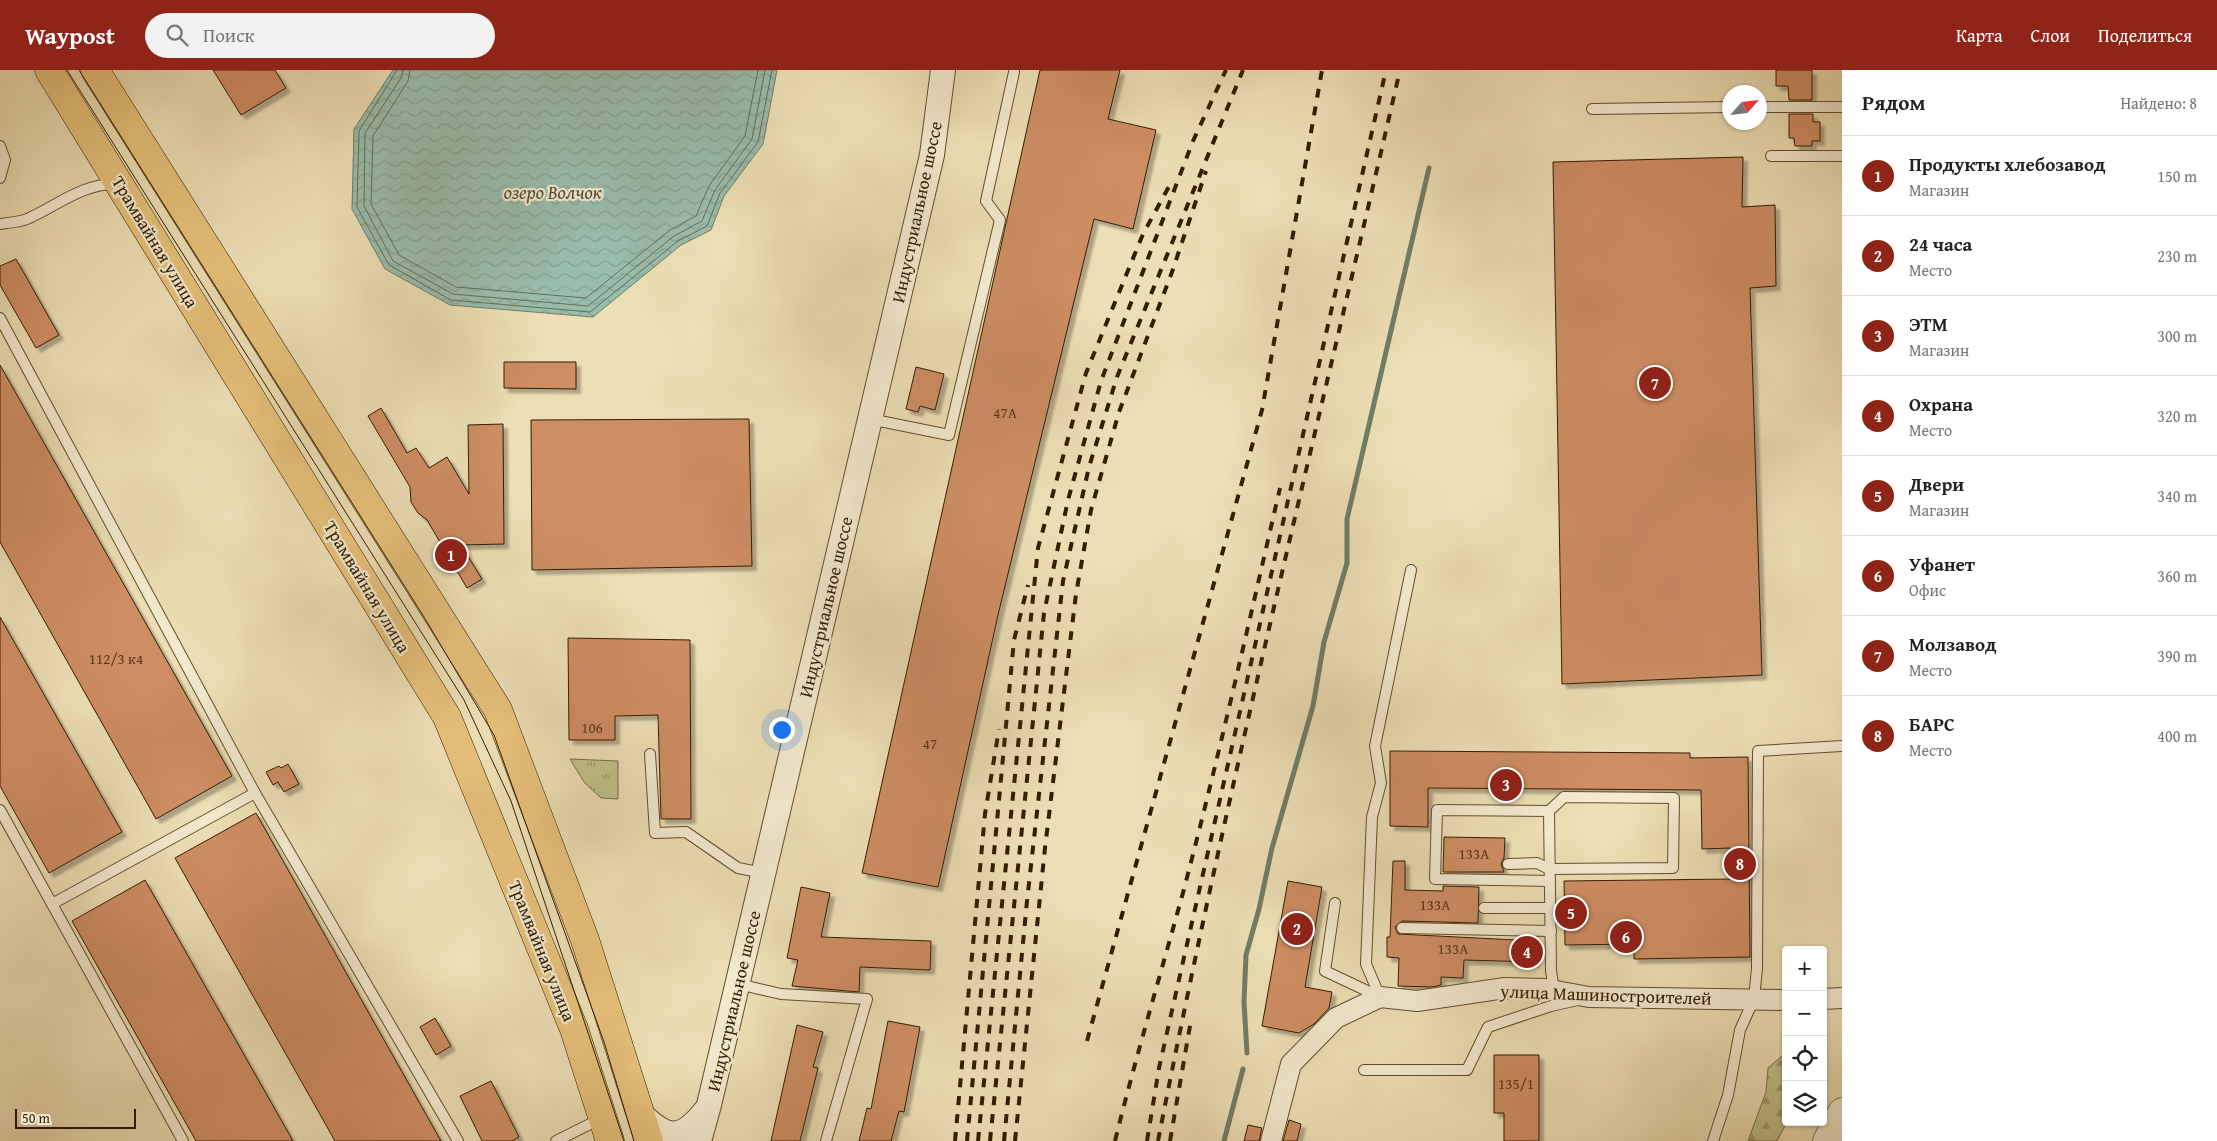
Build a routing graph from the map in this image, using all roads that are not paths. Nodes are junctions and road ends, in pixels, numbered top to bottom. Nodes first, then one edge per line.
1 (49, 70) edge
2 (95, 70) edge
3 (943, 70) edge
4 (1014, 72) dead end
5 (1722, 107) edge
6 (1767, 107) edge
7 (1842, 107) edge
8 (1592, 109) dead end
9 (0, 146) edge
10 (1771, 156) dead end
11 (1842, 156) edge
12 (0, 178) edge
13 (120, 184) junction
14 (0, 224) edge
15 (0, 318) edge
16 (870, 419) junction
17 (1411, 570) dead end
18 (1842, 746) edge
19 (650, 754) dead end
20 (255, 793) junction
21 (0, 810) edge
22 (1549, 811) junction
23 (1508, 864) dead end
24 (1550, 870) junction
25 (764, 873) junction
26 (1550, 881) junction
27 (1335, 903) dead end
28 (52, 904) junction
29 (1484, 908) dead end
30 (1550, 908) junction
31 (1402, 928) dead end
32 (1551, 931) junction
33 (738, 984) junction
34 (1554, 989) junction
35 (1380, 996) junction
36 (1588, 997) junction
37 (1842, 998) edge
38 (1754, 999) junction
39 (1827, 999) edge
40 (1782, 1000) edge
41 (1364, 1070) dead end
42 (709, 1105) junction
43 (1842, 1112) edge
44 (640, 1113) junction
45 (607, 1129) edge
46 (183, 1141) edge
47 (458, 1141) edge
48 (556, 1141) edge
49 (649, 1141) edge
50 (699, 1141) edge
51 (826, 1141) edge
52 (1271, 1141) edge
53 (1713, 1141) edge
54 (1827, 1141) edge

1 - 13 main road, Трамвайная улица
2 - 44 main road
3 - 16 street, Индустриальное шоссе
4 - 16 lane
5 - 8 lane
6 - 7 lane
9 - 12 lane
10 - 11 lane
13 - 14 lane
13 - 45 main road, Трамвайная улица
15 - 20 lane
16 - 25 street, Индустриальное шоссе
17 - 35 lane
18 - 38 lane
19 - 25 lane
20 - 28 lane
20 - 47 lane
21 - 28 lane
22 - 24 lane
22 - 24 lane
22 - 26 lane
23 - 24 lane
24 - 26 lane
25 - 33 street, Индустриальное шоссе
26 - 30 lane
27 - 35 lane
28 - 46 lane
29 - 30 lane
30 - 32 lane
31 - 32 lane
32 - 34 lane
33 - 42 street, Индустриальное шоссе
33 - 51 lane
34 - 35 street, улица Машиностроителей
34 - 36 street, улица Машиностроителей
35 - 52 street
36 - 38 street, улица Машиностроителей
36 - 41 lane
37 - 39 street
38 - 40 street, улица Машиностроителей
38 - 53 lane
42 - 44 street
42 - 50 street, Индустриальное шоссе
43 - 54 main road
44 - 49 main road
45 - 48 lane

